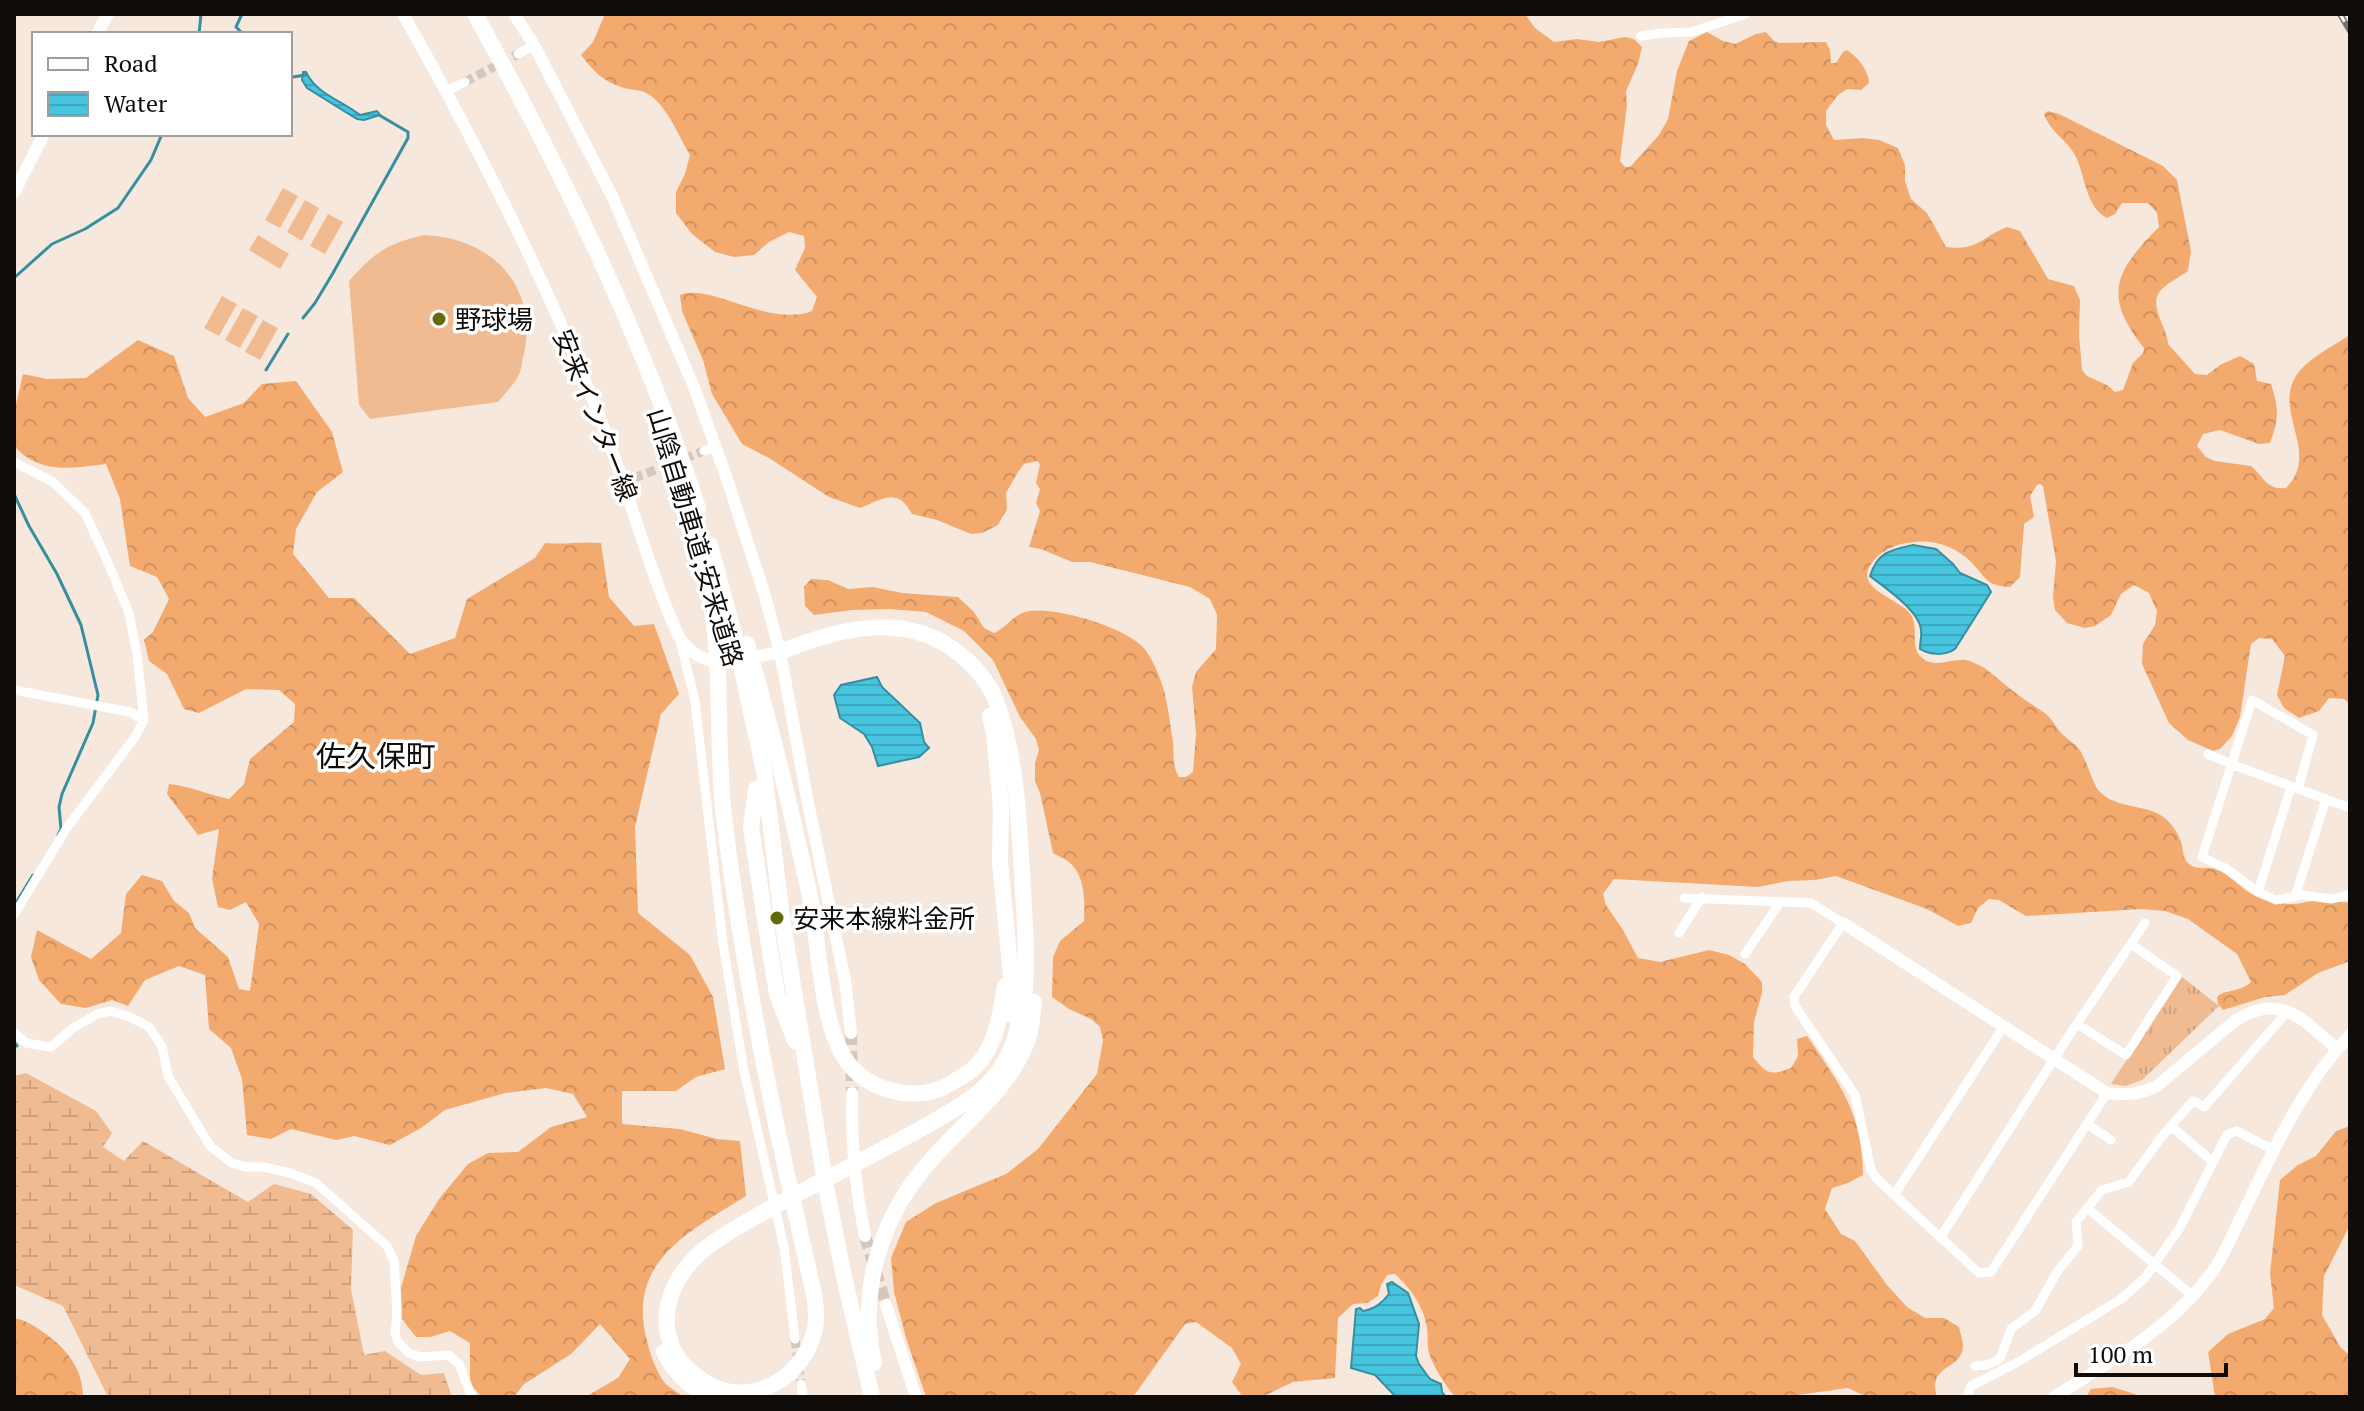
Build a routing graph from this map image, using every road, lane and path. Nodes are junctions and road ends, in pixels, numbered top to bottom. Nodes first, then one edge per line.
1 (108, 14) edge
2 (403, 14) edge
3 (469, 14) edge
4 (475, 14) edge
5 (514, 14) edge
6 (1746, 14) edge
7 (98, 32) edge
8 (1641, 36) dead end
9 (534, 45) junction
10 (518, 54) tunnel mouth
11 (465, 82) tunnel mouth
12 (447, 91) junction
13 (43, 136) edge
14 (14, 193) edge
15 (14, 462) edge
16 (729, 631) junction
17 (679, 637) junction
18 (780, 652) junction
19 (14, 690) edge
20 (752, 697) junction
21 (144, 720) junction
22 (2208, 754) dead end
23 (2231, 764) junction
24 (761, 787) junction
25 (2294, 788) junction
26 (2326, 799) junction
27 (2350, 808) edge
28 (2258, 892) junction
29 (2350, 895) edge
30 (1702, 897) junction
31 (2295, 897) junction
32 (1684, 898) dead end
33 (1781, 901) junction
34 (1024, 909) junction
35 (14, 915) edge
36 (1005, 916) junction
37 (1843, 923) junction
38 (2145, 923) dead end
39 (1679, 933) dead end
40 (2131, 944) junction
41 (1745, 954) dead end
42 (2288, 1011) junction
43 (2077, 1024) junction
44 (2004, 1026) junction
45 (14, 1032) edge
46 (851, 1033) tunnel mouth
47 (2350, 1035) edge
48 (2337, 1049) junction
49 (803, 1053) junction
50 (2055, 1060) junction
51 (852, 1093) tunnel mouth
52 (2107, 1093) junction
53 (2087, 1124) junction
54 (2171, 1126) junction
55 (2111, 1140) dead end
56 (2273, 1150) junction
57 (866, 1152) junction
58 (2213, 1162) junction
59 (1894, 1195) junction
60 (2087, 1208) junction
61 (756, 1211) junction
62 (865, 1236) tunnel mouth
63 (1940, 1238) junction
64 (2154, 1264) junction
65 (2193, 1296) junction
66 (886, 1305) tunnel mouth
67 (795, 1339) tunnel mouth
68 (1975, 1366) dead end
69 (801, 1384) tunnel mouth
70 (472, 1397) edge
71 (710, 1397) edge
72 (803, 1397) edge
73 (874, 1397) edge
74 (916, 1397) edge
75 (1967, 1397) edge
76 (2054, 1397) edge

1 - 7 main road
2 - 12 main road, 安来インター線
3 - 16 highway, 山陰自動車道;安来道路
4 - 16 highway, 山陰自動車道;安来道路
5 - 9 main road
6 - 8 street
9 - 10 street
9 - 18 main road
11 - 12 street
12 - 17 main road, 安来インター線
13 - 14 main road
15 - 21 street
16 - 20 highway
16 - 61 highway
17 - 18 main road
17 - 67 street
18 - 34 highway
18 - 36 highway
18 - 46 main road
19 - 21 street
20 - 24 highway, 山陰自動車道;安来道路
20 - 36 highway
21 - 35 street
22 - 23 street
23 - 25 street
23 - 25 street
23 - 28 street
24 - 49 highway
24 - 49 highway
25 - 26 street
25 - 28 street
26 - 27 street
26 - 31 street
28 - 31 street
29 - 31 street
30 - 32 street
30 - 33 street
30 - 39 street
33 - 37 street
33 - 41 street
34 - 57 highway
34 - 73 highway
36 - 57 highway
37 - 44 main road
37 - 59 street
38 - 40 street
40 - 43 street
40 - 43 street
42 - 48 main road
42 - 52 main road
42 - 54 street
43 - 50 street
44 - 50 main road
44 - 59 street
45 - 70 street
47 - 48 main road
48 - 56 main road
49 - 73 highway
50 - 52 main road
50 - 63 street
51 - 62 main road
52 - 53 street
53 - 55 street
53 - 63 street
54 - 58 street
54 - 60 street
56 - 58 street
56 - 65 main road
57 - 61 highway
58 - 64 street
59 - 63 street
60 - 64 street
60 - 68 street
61 - 71 highway
64 - 65 street
64 - 75 street
65 - 76 main road
66 - 74 main road
69 - 72 street

